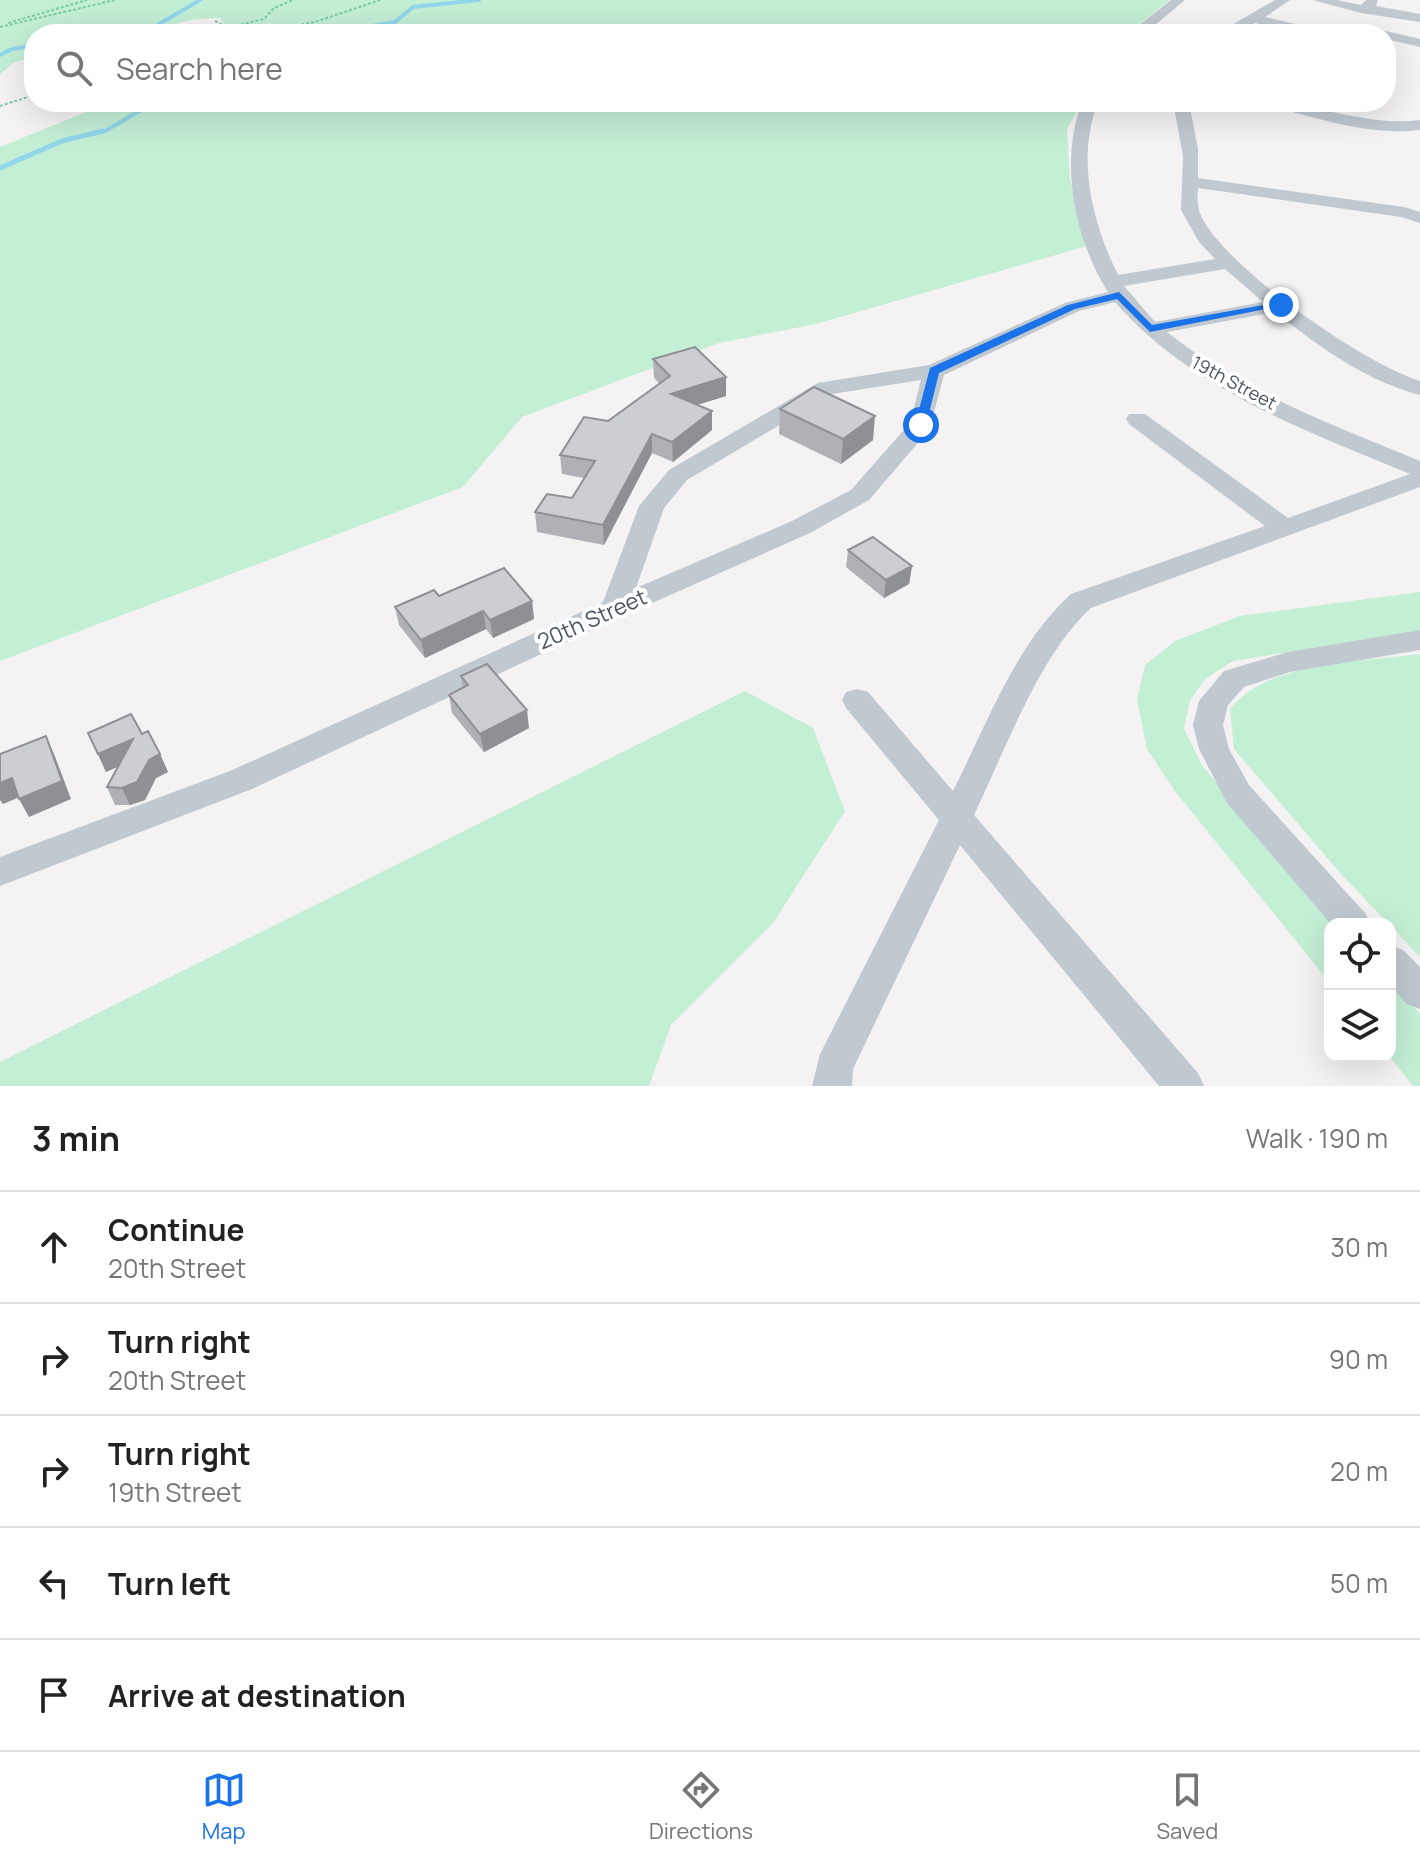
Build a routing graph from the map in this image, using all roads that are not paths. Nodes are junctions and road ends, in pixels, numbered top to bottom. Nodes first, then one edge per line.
1 (1179, 0) edge
2 (1284, 0) edge
3 (1319, 0) edge
4 (1370, 4) edge
5 (1252, 18) junction
6 (1420, 18) edge
7 (1148, 24) edge
8 (1244, 24) edge
9 (1278, 24) edge
10 (1396, 37) edge
11 (1420, 43) edge
12 (1086, 112) edge
13 (1183, 112) edge
14 (1309, 112) edge
15 (1420, 125) edge
16 (1191, 182) junction
17 (1420, 218) edge
18 (1230, 262) junction
19 (1116, 289) junction
20 (1281, 305) junction
21 (1150, 329) junction
22 (934, 371) junction
23 (1420, 388) edge
24 (1137, 419) dead end
25 (1420, 470) edge
26 (1420, 479) edge
27 (1285, 528) junction
28 (615, 608) junction
29 (1420, 640) edge
30 (857, 700) dead end
31 (957, 817) junction
32 (0, 872) edge
33 (1348, 918) edge
34 (1396, 967) edge
35 (1420, 992) edge
36 (832, 1086) edge
37 (1184, 1086) edge

1 - 7 street
2 - 5 street
3 - 4 street
4 - 6 street
5 - 8 street
5 - 9 street
10 - 11 street
12 - 19 street, 19th Street
13 - 16 street
14 - 15 street
16 - 17 street
16 - 18 street
18 - 19 street
18 - 20 street
19 - 21 street, 19th Street
19 - 22 street
20 - 21 street
20 - 23 street
21 - 25 street, 19th Street
22 - 28 street, 20th Street
22 - 28 street
24 - 27 street
26 - 27 street
27 - 31 street
28 - 32 street, 20th Street
29 - 33 street
30 - 31 street
31 - 36 street
31 - 37 street
34 - 35 street

